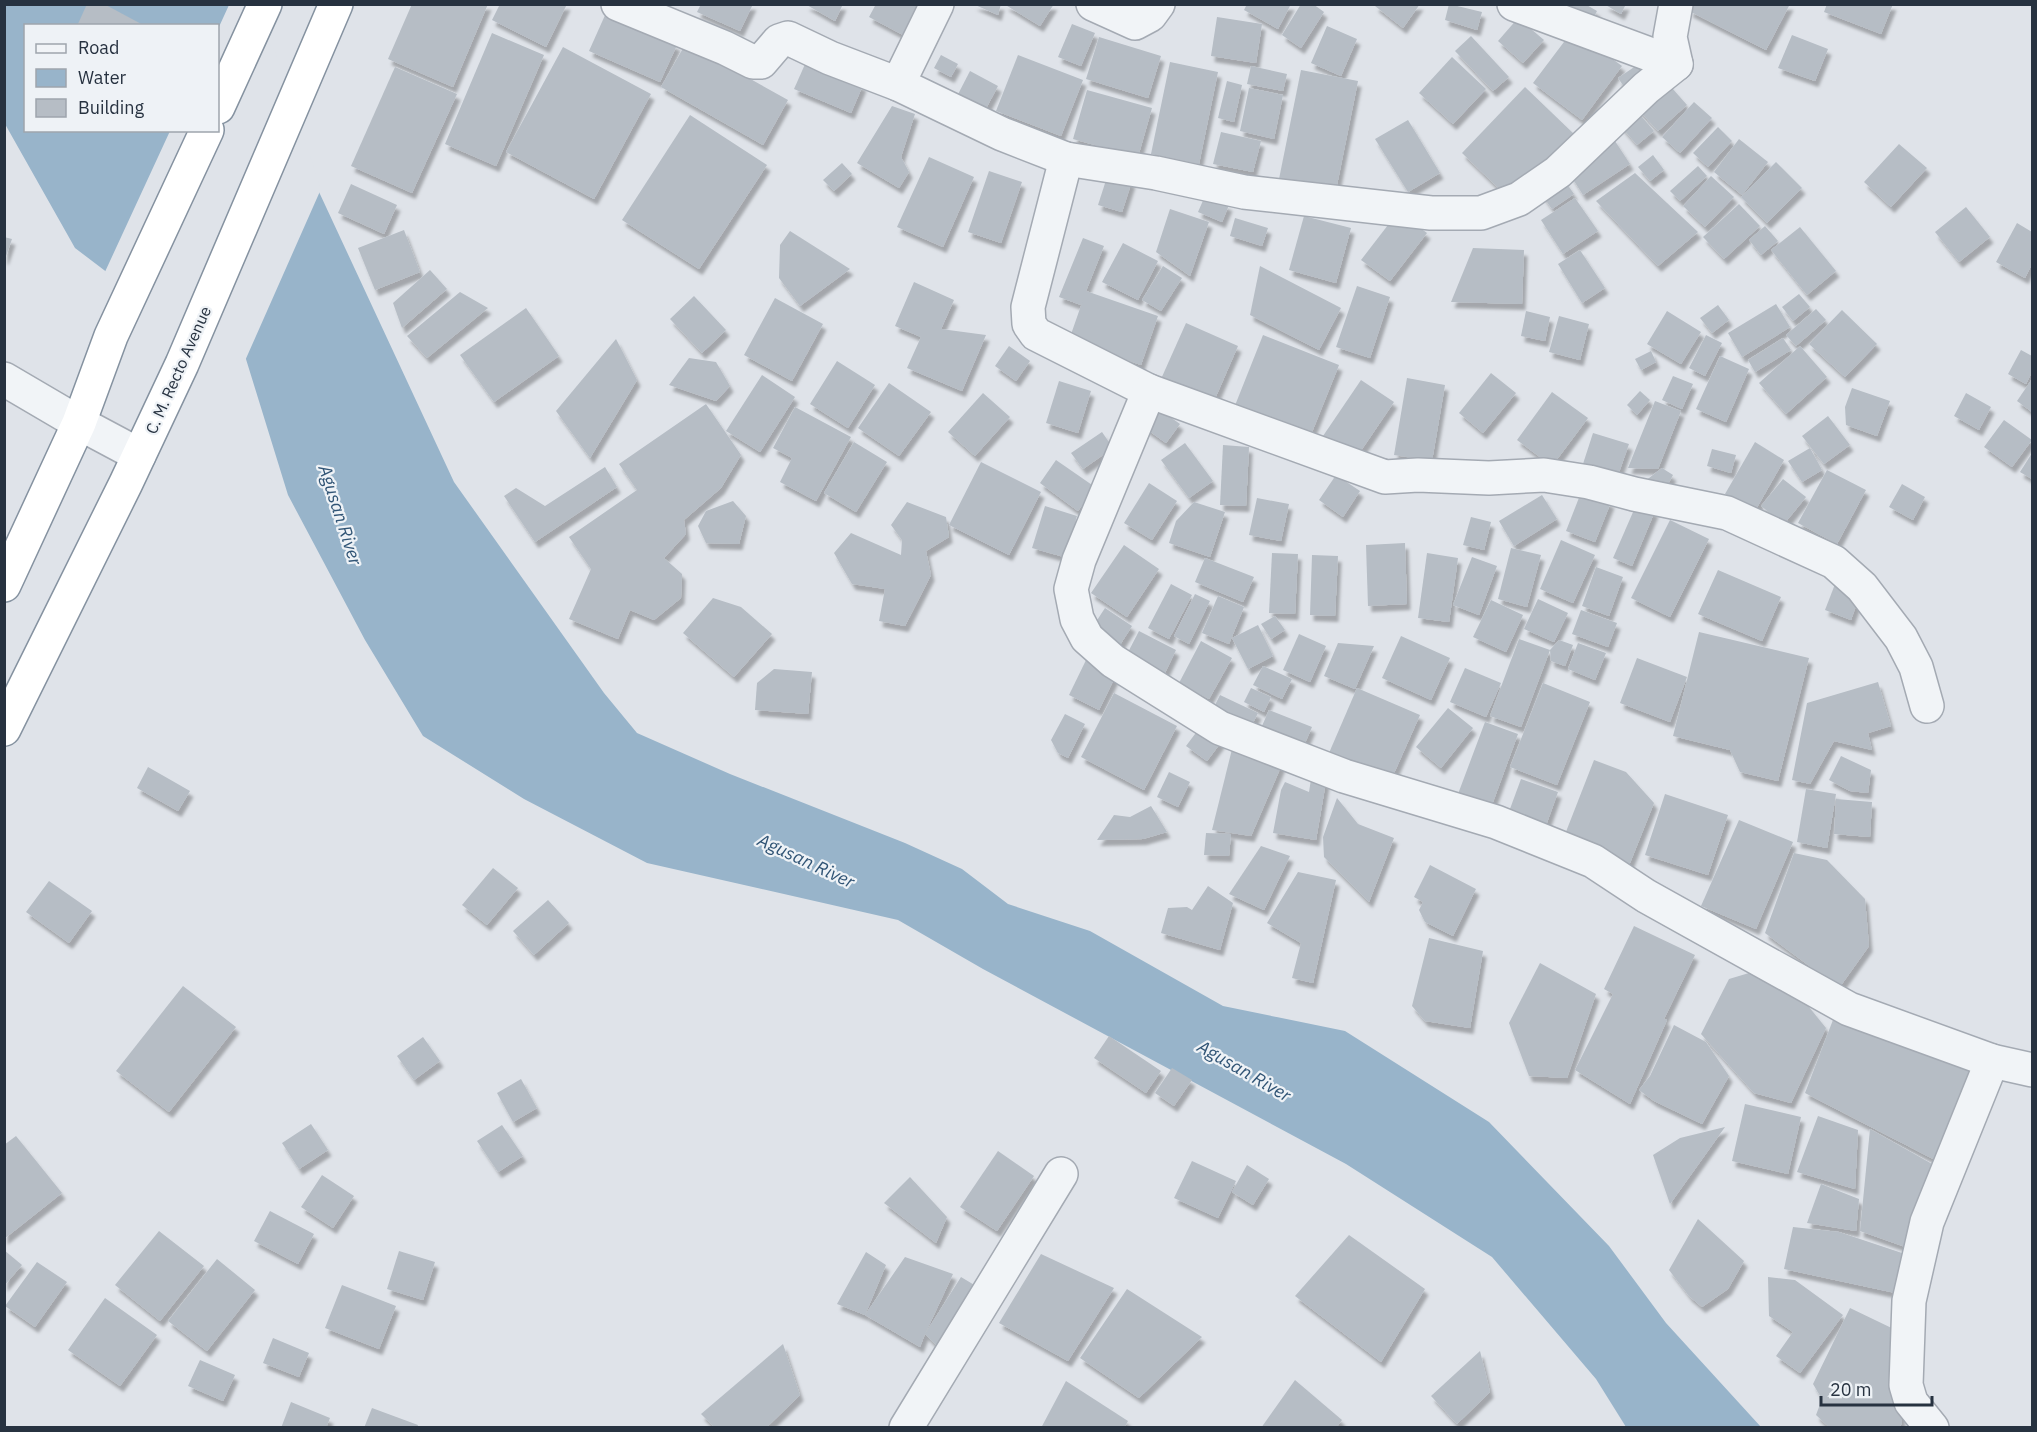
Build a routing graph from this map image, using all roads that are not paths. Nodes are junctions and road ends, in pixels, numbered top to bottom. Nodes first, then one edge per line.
1 (265, 4) edge
2 (618, 4) edge
3 (937, 4) edge
4 (1093, 4) edge
5 (1158, 4) edge
6 (1514, 4) edge
7 (1676, 4) edge
8 (335, 8) edge
9 (1676, 64) junction
10 (898, 84) junction
11 (219, 105) edge
12 (206, 132) edge
13 (1066, 159) junction
14 (4, 379) edge
15 (1149, 391) junction
16 (79, 423) junction
17 (139, 454) junction
18 (4, 585) edge
19 (1927, 706) dead end
20 (4, 729) edge
21 (1992, 1061) junction
22 (2032, 1070) edge
23 (1060, 1174) dead end
24 (910, 1426) edge
25 (1932, 1428) edge

1 - 11 highway
2 - 10 street
3 - 10 street
4 - 5 street
6 - 9 street
7 - 9 street
8 - 17 highway, C. M. Recto Avenue
9 - 13 street
10 - 13 street
12 - 16 highway
13 - 15 street
14 - 16 street
15 - 19 street
15 - 21 street
16 - 17 street
16 - 18 highway
17 - 20 highway, C. M. Recto Avenue
21 - 22 street
21 - 25 street
23 - 24 street

